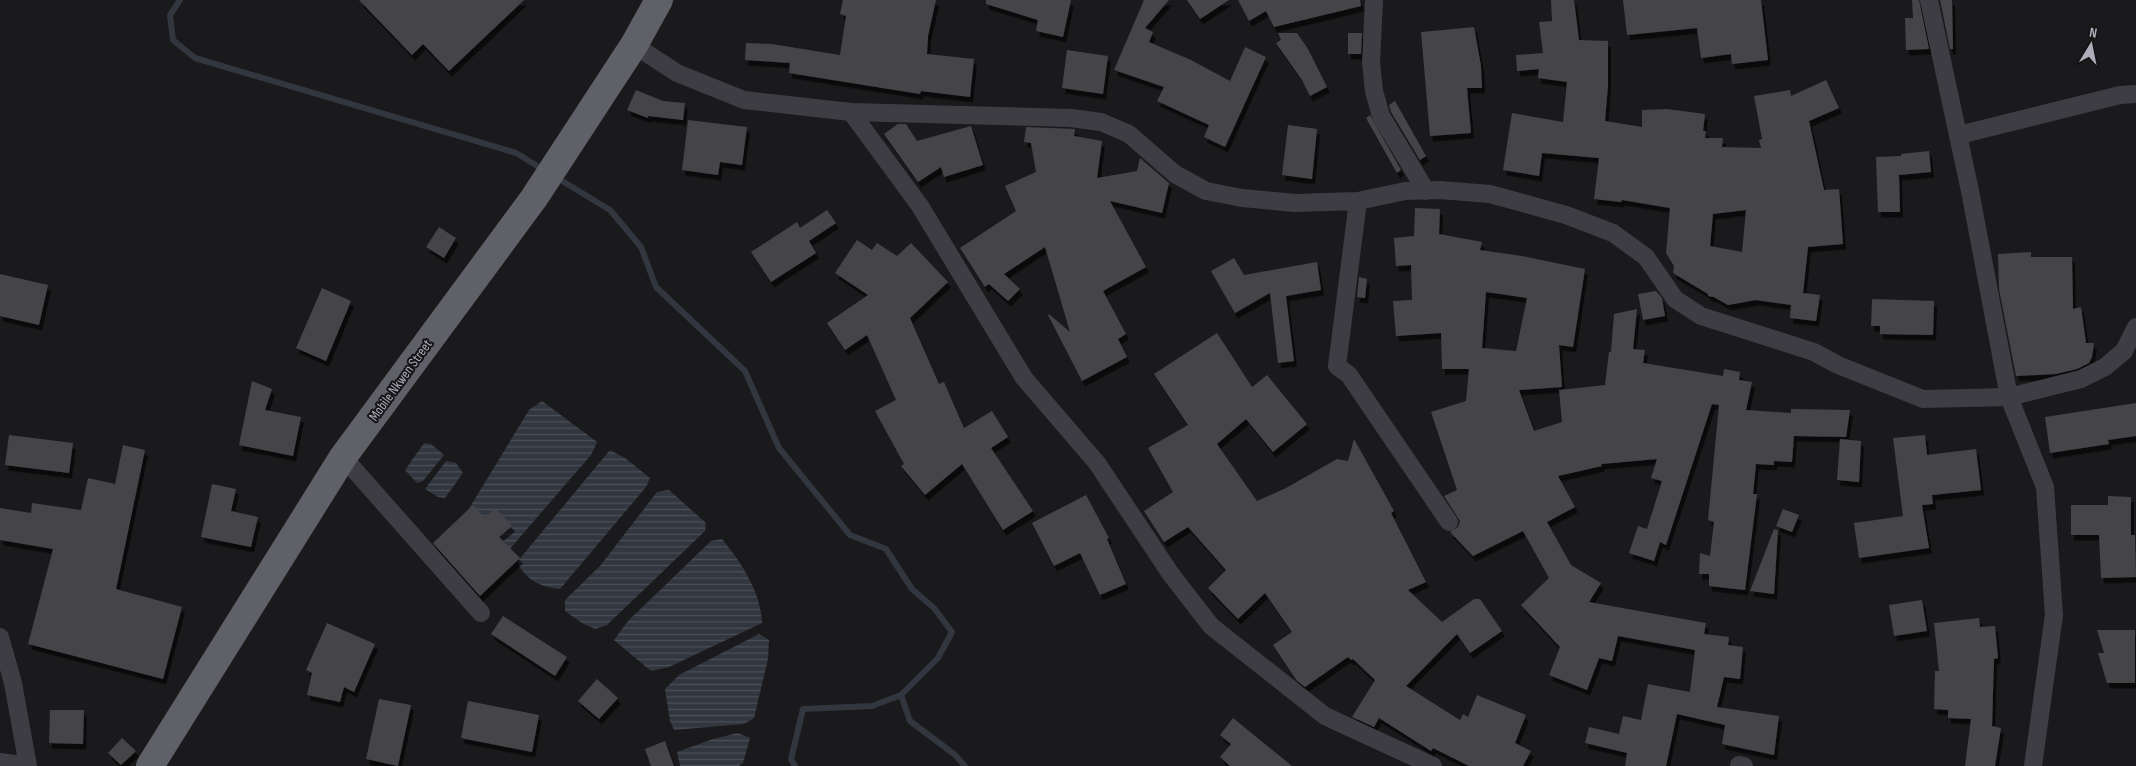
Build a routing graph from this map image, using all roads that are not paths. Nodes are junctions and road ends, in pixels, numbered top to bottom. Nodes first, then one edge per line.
1 (659, 0) edge
2 (1374, 0) edge
3 (1929, 0) edge
4 (634, 45) junction
5 (2136, 94) edge
6 (851, 112) junction
7 (1959, 135) junction
8 (1426, 190) junction
9 (1358, 201) junction
10 (2136, 327) edge
11 (2009, 397) junction
12 (343, 457) junction
13 (1449, 522) dead end
14 (481, 613) dead end
15 (0, 637) edge
16 (0, 764) edge
17 (14, 766) edge
18 (28, 766) edge
19 (150, 766) edge
20 (1433, 766) edge
21 (2034, 766) edge

1 - 4 highway, Mobile Nkwen Street
2 - 8 street
3 - 7 street
4 - 6 street
4 - 12 highway, Mobile Nkwen Street
5 - 7 street
6 - 9 street
6 - 20 street
7 - 11 street
8 - 9 street
8 - 11 street
9 - 13 street
10 - 11 street
11 - 21 street
12 - 14 street
12 - 19 highway, Mobile Nkwen Street
15 - 18 street
16 - 17 street

